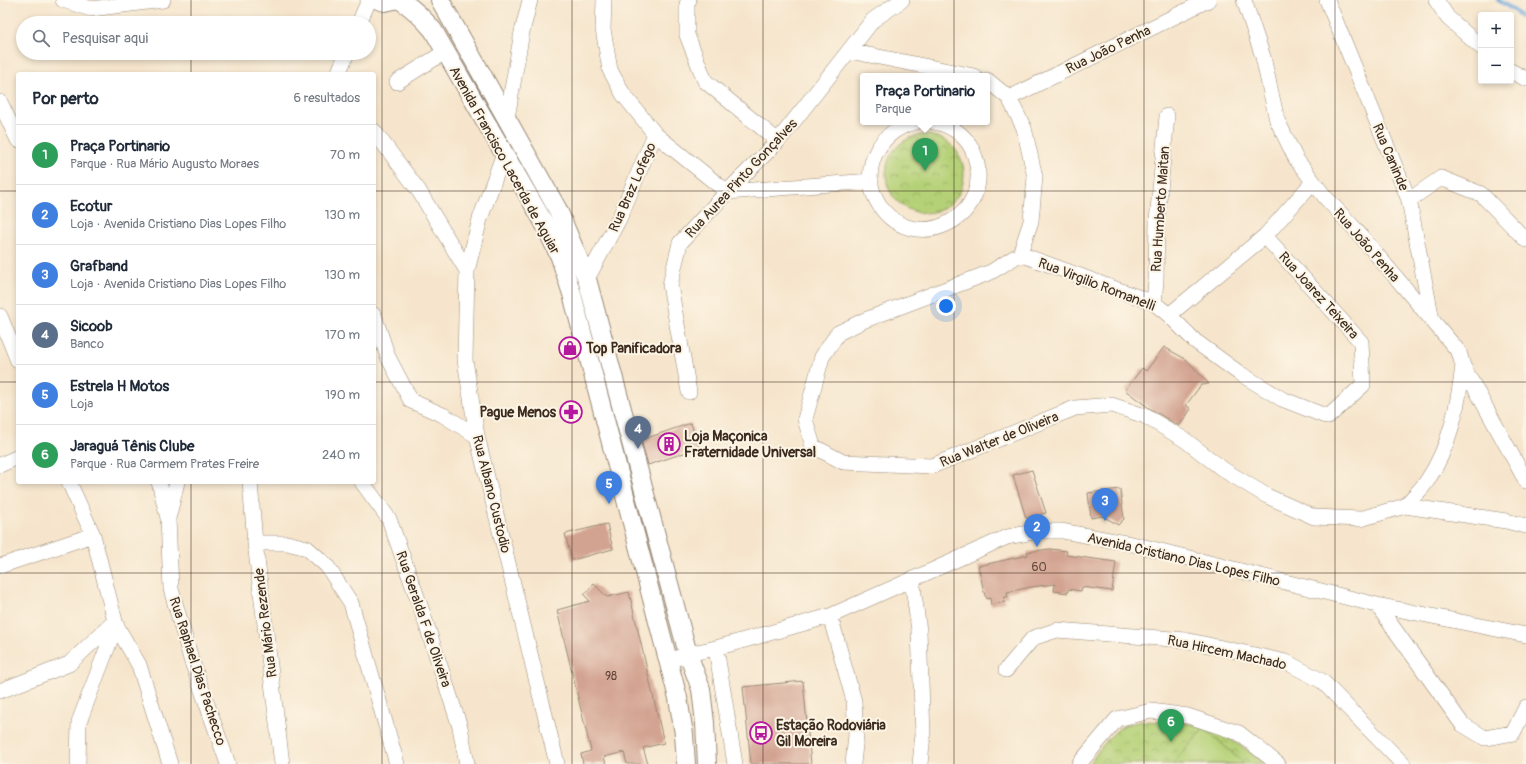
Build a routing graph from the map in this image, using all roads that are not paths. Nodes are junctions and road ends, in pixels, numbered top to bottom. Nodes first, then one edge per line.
1 (63, 0) edge
2 (163, 0) edge
3 (368, 0) edge
4 (378, 0) edge
5 (394, 0) edge
6 (400, 0) edge
7 (440, 0) edge
8 (530, 0) edge
9 (604, 0) edge
10 (689, 0) edge
11 (902, 0) edge
12 (1208, 0) edge
13 (1244, 0) edge
14 (1327, 0) edge
15 (1436, 0) edge
16 (362, 16) edge
17 (1478, 44) edge
18 (848, 51) junction
19 (445, 52) junction
20 (344, 60) edge
21 (339, 72) edge
22 (957, 73) edge
23 (1514, 73) edge
24 (1526, 79) edge
25 (397, 82) dead end
26 (990, 82) edge
27 (1009, 98) junction
28 (8, 110) edge
29 (1167, 116) dead end
30 (506, 118) junction
31 (904, 125) edge
32 (946, 125) edge
33 (16, 134) edge
34 (376, 134) edge
35 (655, 134) junction
36 (778, 141) junction
37 (504, 153) junction
38 (871, 180) junction
39 (1313, 182) junction
40 (727, 192) junction
41 (1409, 200) junction
42 (1265, 236) junction
43 (1526, 240) edge
44 (1020, 254) junction
45 (467, 270) junction
46 (587, 278) junction
47 (1154, 303) junction
48 (1169, 315) junction
49 (0, 316) edge
50 (376, 321) edge
51 (1433, 321) junction
52 (16, 356) edge
53 (1463, 366) junction
54 (689, 392) dead end
55 (477, 436) junction
56 (16, 458) edge
57 (0, 465) edge
58 (1526, 481) edge
59 (70, 484) edge
60 (160, 484) edge
61 (176, 484) edge
62 (250, 484) edge
63 (363, 484) edge
64 (1405, 506) junction
65 (168, 518) junction
66 (1526, 526) edge
67 (93, 535) junction
68 (255, 543) junction
69 (0, 566) edge
70 (912, 579) junction
71 (1377, 605) junction
72 (830, 616) junction
73 (115, 623) junction
74 (1526, 635) edge
75 (716, 648) junction
76 (688, 654) junction
77 (669, 661) junction
78 (1006, 670) dead end
79 (0, 691) edge
80 (1526, 707) edge
81 (78, 764) edge
82 (170, 764) edge
83 (228, 764) edge
84 (282, 764) edge
85 (397, 764) edge
86 (467, 764) edge
87 (558, 764) edge
88 (686, 764) edge
89 (707, 764) edge
90 (735, 764) edge
91 (852, 764) edge
92 (920, 764) edge
93 (1079, 764) edge
94 (1278, 764) edge
95 (1403, 764) edge

1 - 2 street
3 - 16 street
4 - 5 main road
6 - 19 main road, Avenida Francisco Lacerda de Aguiar
7 - 30 main road, Avenida Francisco Lacerda de Aguiar
8 - 30 street
9 - 35 street
10 - 36 street
11 - 18 street, Rua Aurea Pinto Gonçalves
12 - 27 street, Rua João Penha
13 - 39 street, Rua João Penha
14 - 41 street, Rua Caninde
15 - 17 street
18 - 22 street
18 - 36 street, Rua Aurea Pinto Gonçalves
19 - 25 street
19 - 37 main road, Avenida Francisco Lacerda de Aguiar
20 - 21 street
23 - 24 street
26 - 27 street
27 - 44 street
28 - 33 street
29 - 47 street, Rua Humberto Maitan
30 - 46 main road, Avenida Francisco Lacerda de Aguiar
31 - 38 street
32 - 38 street
34 - 45 street
35 - 40 street, Rua Braz Lofego
35 - 46 street, Rua Braz Lofego
36 - 40 street, Rua Aurea Pinto Gonçalves
37 - 45 street, Rua Albano Custodio
37 - 77 main road, Avenida Francisco Lacerda de Aguiar
38 - 40 street
39 - 42 street, Rua Virgilio Romanelli
39 - 51 street, Rua João Penha
40 - 54 street, Rua Aurea Pinto Gonçalves
41 - 43 street
41 - 51 street, Rua Caninde
42 - 48 street, Rua Virgilio Romanelli
42 - 48 street, Rua Joarez Teixeira
44 - 47 street, Rua Virgilio Romanelli
44 - 64 street, Rua Walter de Oliveira
45 - 55 street, Rua Albano Custodio
46 - 76 main road, Avenida Francisco Lacerda de Aguiar
47 - 48 street, Rua Virgilio Romanelli
49 - 52 street
50 - 55 street
51 - 53 street, Rua João Penha
53 - 58 street, Rua João Penha
53 - 64 street
55 - 87 street, Rua Albano Custodio
56 - 57 street
59 - 67 street
60 - 65 street, Rua Raphael Dias Pachecco
61 - 65 street
62 - 68 street, Rua Mário Rezende
63 - 86 street, Rua Geralda F de Oliveira
64 - 66 street, Rua Walter de Oliveira
65 - 83 street, Rua Raphael Dias Pachecco
67 - 69 street
67 - 73 street
68 - 84 street, Rua Mário Rezende
68 - 85 street
70 - 71 street, Avenida Cristiano Dias Lopes Filho
70 - 72 street, Avenida Cristiano Dias Lopes Filho
70 - 92 street
71 - 74 street, Avenida Cristiano Dias Lopes Filho
71 - 80 street
72 - 75 street, Avenida Cristiano Dias Lopes Filho
72 - 91 street
73 - 79 street
73 - 81 street
73 - 82 street
75 - 76 street, Avenida Cristiano Dias Lopes Filho
75 - 90 street
76 - 77 street, Avenida Cristiano Dias Lopes Filho
76 - 89 main road, Avenida Francisco Lacerda de Aguiar
77 - 88 main road, Avenida Francisco Lacerda de Aguiar
78 - 95 street, Rua Hircem Machado
93 - 94 street

